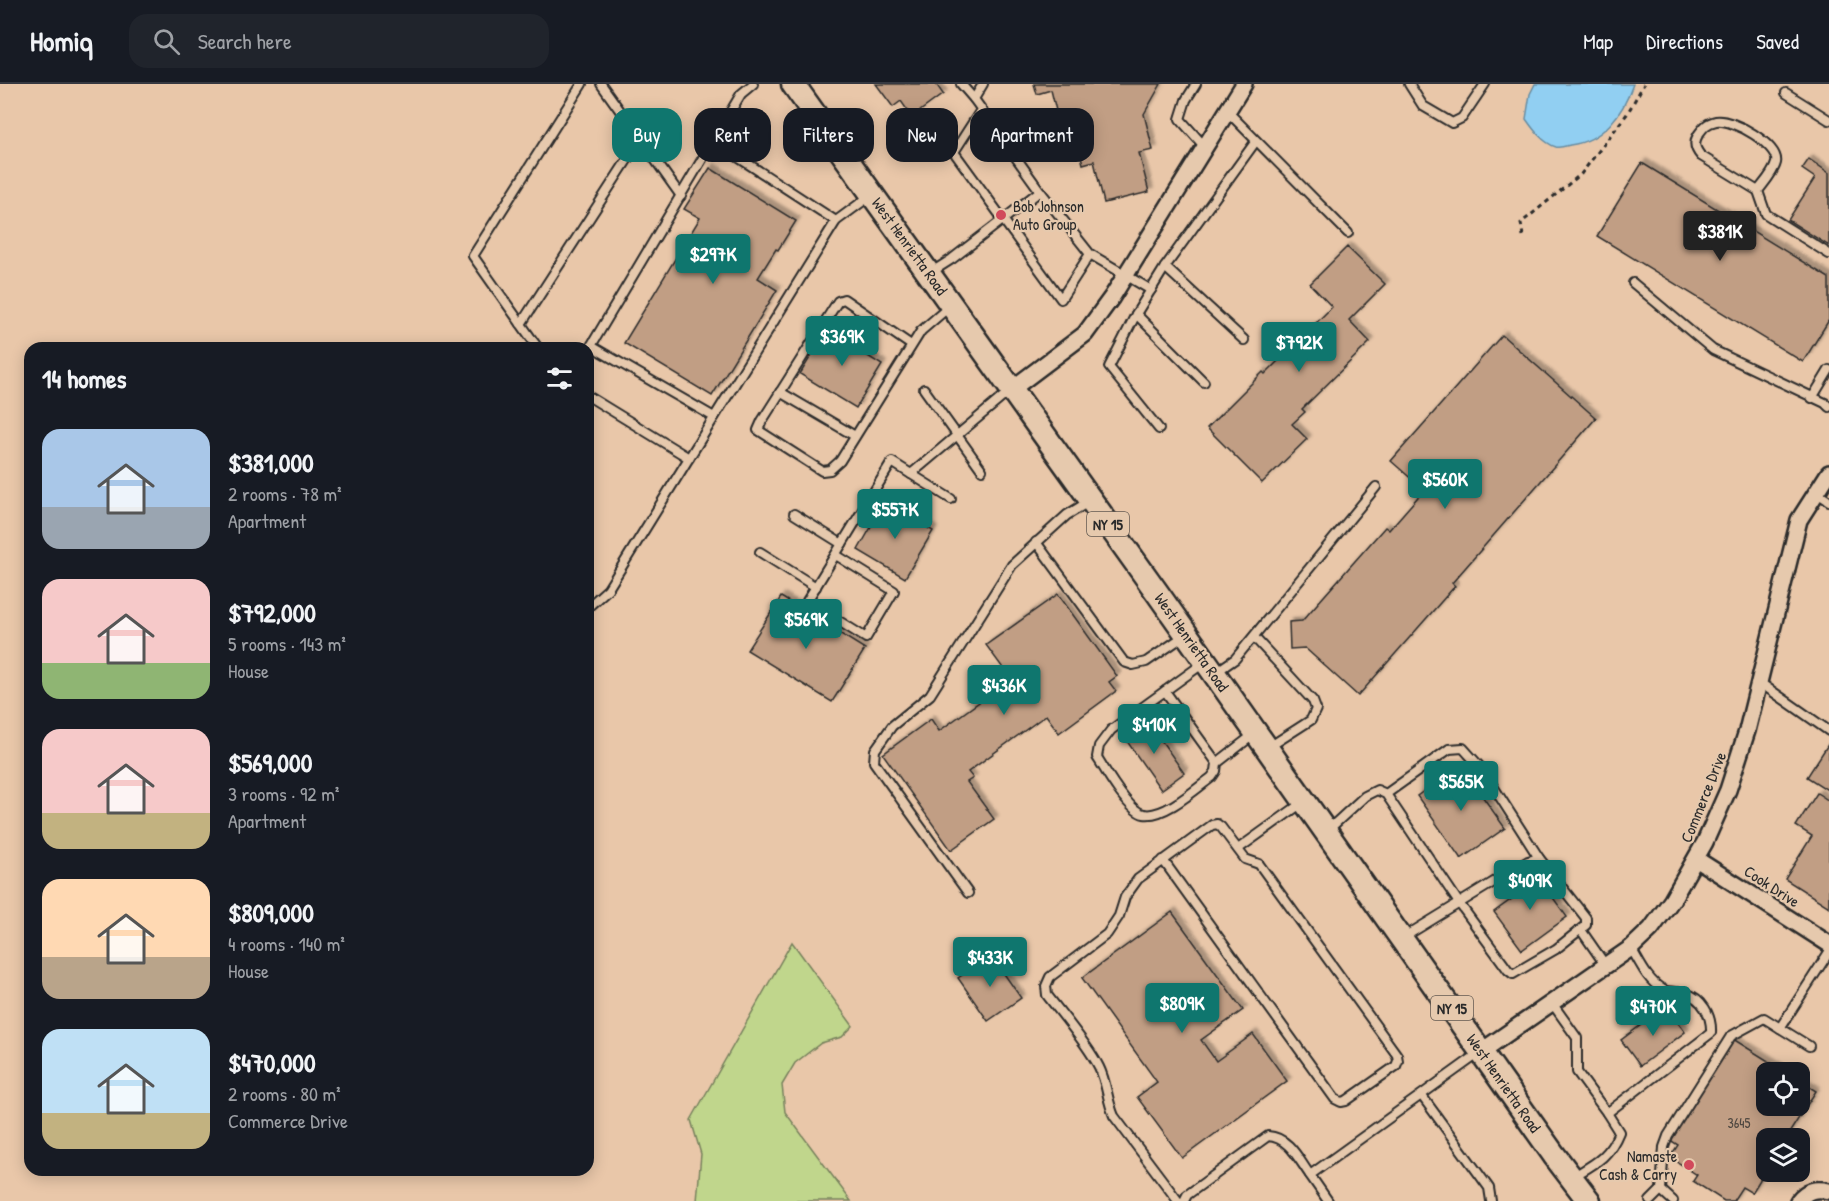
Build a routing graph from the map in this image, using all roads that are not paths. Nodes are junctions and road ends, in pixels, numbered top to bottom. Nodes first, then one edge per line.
1 (582, 84) edge
2 (601, 84) edge
3 (753, 84) edge
4 (793, 84) edge
5 (961, 84) edge
6 (983, 84) edge
7 (1197, 84) edge
8 (1244, 84) edge
9 (1408, 84) edge
10 (1485, 84) edge
11 (1785, 93) dead end
12 (974, 99) junction
13 (618, 108) edge
14 (733, 108) edge
15 (980, 108) edge
16 (1227, 111) junction
17 (1829, 120) edge
18 (970, 127) edge
19 (1256, 141) junction
20 (1205, 147) junction
21 (626, 162) edge
22 (656, 162) edge
23 (701, 162) edge
24 (746, 162) edge
25 (1019, 162) edge
26 (1758, 190) junction
27 (1040, 191) junction
28 (872, 194) junction
29 (681, 196) junction
30 (1003, 220) junction
31 (836, 221) junction
32 (1348, 233) dead end
33 (1090, 254) junction
34 (1829, 254) edge
35 (1165, 267) junction
36 (929, 274) junction
37 (1125, 275) junction
38 (1633, 283) dead end
39 (1151, 290) junction
40 (951, 305) junction
41 (1136, 314) junction
42 (521, 324) junction
43 (1244, 340) dead end
44 (534, 342) edge
45 (594, 342) edge
46 (911, 345) junction
47 (594, 350) edge
48 (1829, 370) edge
49 (1204, 382) dead end
50 (924, 389) dead end
51 (1012, 389) junction
52 (780, 392) junction
53 (1812, 398) junction
54 (594, 400) edge
55 (1829, 407) edge
56 (714, 417) junction
57 (1159, 429) dead end
58 (957, 435) junction
59 (855, 436) junction
60 (689, 458) junction
61 (982, 470) dead end
62 (1829, 473) edge
63 (911, 474) junction
64 (1377, 488) dead end
65 (1823, 497) edge
66 (951, 500) dead end
67 (1092, 501) junction
68 (794, 514) dead end
69 (1036, 542) junction
70 (842, 544) junction
71 (760, 552) dead end
72 (836, 555) junction
73 (816, 587) junction
74 (594, 602) edge
75 (1187, 634) junction
76 (1254, 637) junction
77 (1210, 667) junction
78 (1759, 682) junction
79 (1166, 691) junction
80 (1829, 731) edge
81 (1262, 740) junction
82 (1217, 763) junction
83 (1386, 794) junction
84 (1305, 801) junction
85 (1327, 831) junction
86 (1238, 849) junction
87 (1539, 858) junction
88 (1696, 859) junction
89 (1163, 860) junction
90 (969, 893) dead end
91 (1460, 903) junction
92 (1581, 930) junction
93 (1402, 938) junction
94 (1829, 944) edge
95 (1631, 948) junction
96 (1829, 952) edge
97 (1606, 966) junction
98 (1552, 1003) junction
99 (1780, 1028) junction
100 (1809, 1046) dead end
101 (1482, 1051) junction
102 (1422, 1096) junction
103 (1607, 1113) junction
104 (1310, 1175) junction
105 (1571, 1177) junction
106 (1661, 1190) junction
107 (1829, 1191) edge
108 (1178, 1201) edge
109 (1184, 1201) edge
110 (1328, 1201) edge
111 (1491, 1201) edge
112 (1589, 1201) edge
113 (1650, 1201) edge
114 (1673, 1201) edge
115 (1798, 1201) edge

1 - 42 lane
2 - 13 lane
3 - 14 lane
4 - 28 main road, West Henrietta Road / NY 15
5 - 12 lane
6 - 12 lane
7 - 20 lane
8 - 16 street
9 - 10 lane
11 - 17 lane
12 - 15 lane
16 - 19 lane
16 - 20 street
18 - 30 lane
19 - 32 lane
19 - 35 lane
20 - 37 street
21 - 42 lane
22 - 29 lane
23 - 29 lane
24 - 31 lane
25 - 27 lane
26 - 26 lane
26 - 34 lane
27 - 30 lane
27 - 33 lane
28 - 31 lane
28 - 36 main road, West Henrietta Road / NY 15
29 - 45 lane
30 - 33 lane
30 - 36 lane
31 - 56 lane
33 - 37 lane
35 - 39 lane
35 - 43 lane
36 - 40 main road, West Henrietta Road / NY 15
37 - 39 lane
37 - 51 street
38 - 53 lane
39 - 41 lane
40 - 46 lane
40 - 51 main road, West Henrietta Road / NY 15
41 - 49 lane
41 - 57 lane
42 - 44 lane
46 - 52 lane
46 - 59 lane
47 - 56 lane
48 - 53 lane
50 - 58 lane
51 - 58 lane
51 - 67 main road, West Henrietta Road / NY 15
52 - 59 lane
52 - 59 lane
53 - 55 lane
54 - 60 lane
56 - 60 lane
58 - 61 lane
58 - 63 lane
60 - 74 lane
62 - 65 street, Commerce Drive
63 - 66 lane
63 - 70 lane
64 - 76 lane
65 - 78 street, Commerce Drive
67 - 69 lane
67 - 75 main road, West Henrietta Road / NY 15
68 - 70 lane
69 - 75 lane
69 - 90 lane
70 - 72 lane
71 - 73 lane
72 - 73 lane
72 - 73 lane
75 - 77 main road, West Henrietta Road / NY 15
76 - 77 lane
76 - 81 lane
77 - 79 lane
77 - 81 main road, West Henrietta Road / NY 15
78 - 80 lane
78 - 88 street, Commerce Drive
79 - 82 lane
79 - 82 lane
81 - 82 lane
81 - 84 main road, West Henrietta Road / NY 15
83 - 85 lane
83 - 87 lane
83 - 91 lane
84 - 85 main road, West Henrietta Road / NY 15
84 - 86 lane
85 - 93 main road, West Henrietta Road / NY 15
86 - 89 lane
86 - 89 lane
87 - 91 lane
87 - 92 lane
88 - 94 street, Cook Drive
88 - 95 street, Commerce Drive
89 - 108 lane
91 - 92 lane
91 - 93 lane
92 - 97 lane
93 - 101 main road, West Henrietta Road / NY 15
95 - 97 street, Commerce Drive
95 - 103 lane
96 - 99 lane
97 - 98 street, Commerce Drive
98 - 101 street, Commerce Drive
98 - 103 lane
99 - 100 lane
99 - 106 lane
101 - 102 lane
101 - 105 main road, West Henrietta Road / NY 15
102 - 104 lane
102 - 111 lane
103 - 105 lane
104 - 109 lane
104 - 110 lane
105 - 112 main road, West Henrietta Road / NY 15
106 - 113 lane
106 - 114 lane
107 - 115 street

